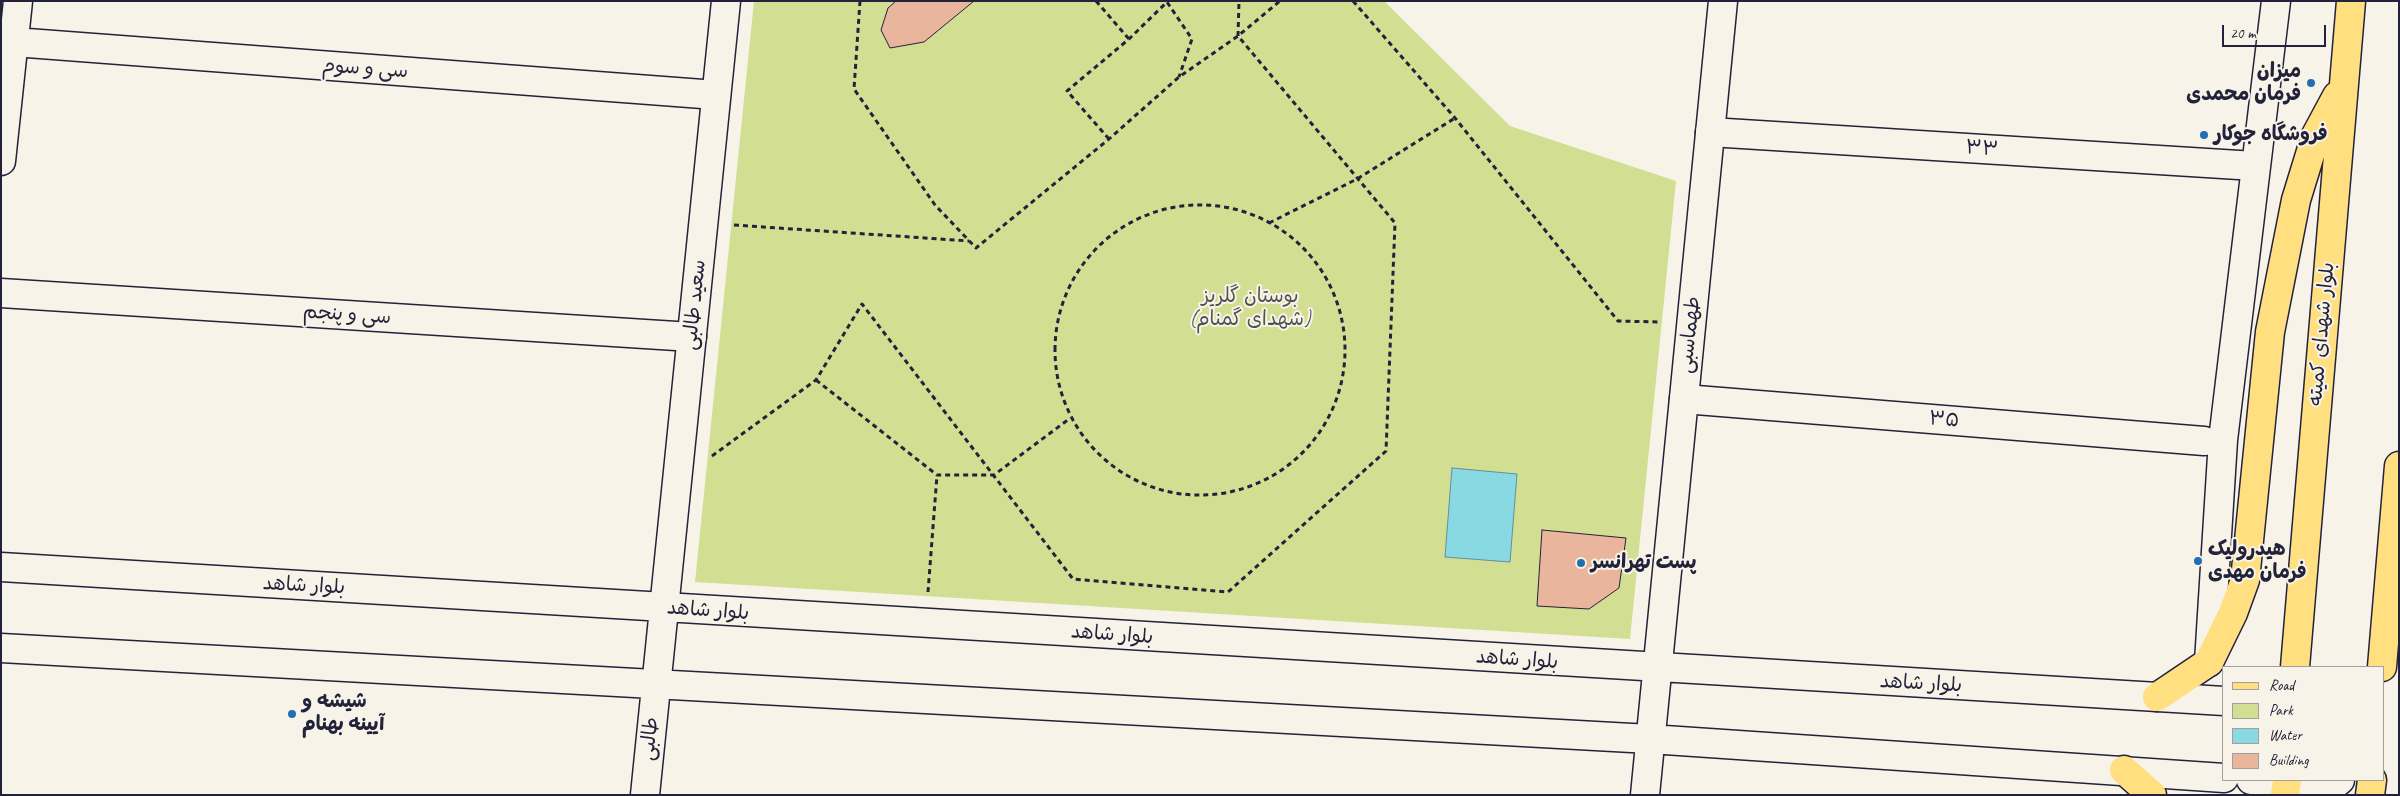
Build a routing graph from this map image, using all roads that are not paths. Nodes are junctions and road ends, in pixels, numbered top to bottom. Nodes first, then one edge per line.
1 (18, 1) edge
2 (726, 1) edge
3 (1723, 1) edge
4 (2276, 1) edge
5 (2351, 1) edge
6 (14, 42) junction
7 (2342, 86) junction
8 (716, 95) junction
9 (1710, 132) junction
10 (1, 161) edge
11 (2255, 166) junction
12 (1, 293) edge
13 (692, 337) junction
14 (1684, 399) junction
15 (2204, 441) dead end
16 (2399, 466) edge
17 (1, 567) edge
18 (664, 608) junction
19 (1, 648) edge
20 (2209, 662) junction
21 (2295, 666) edge
22 (2382, 666) edge
23 (1657, 669) junction
24 (656, 684) junction
25 (2157, 697) junction
26 (2222, 702) edge
27 (1650, 740) junction
28 (2124, 770) junction
29 (2222, 778) edge
30 (2257, 781) edge
31 (2339, 781) edge
32 (2372, 781) edge
33 (2286, 786) edge
34 (645, 795) edge
35 (1645, 795) edge
36 (2152, 795) edge
37 (2370, 795) edge

1 - 6 street
2 - 8 street, سعید طالبی
3 - 9 street, طهماسبی
4 - 11 street
5 - 7 main road, بلوار شهدای کمیته
6 - 8 street, سی و سوم
6 - 10 street
7 - 20 main road
7 - 21 main road, بلوار شهدای کمیته
8 - 13 street, سعید طالبی
9 - 11 street, ۳۳
9 - 14 street, طهماسبی
11 - 20 street
12 - 13 street, سی و پنجم
13 - 18 street, سعید طالبی
14 - 15 street, ۳۵
14 - 23 street, طهماسبی
16 - 22 main road
17 - 18 street, بلوار شاهد
18 - 23 street, بلوار شاهد
18 - 24 street, سعید طالبی
19 - 24 street
20 - 25 main road
23 - 25 street, بلوار شاهد
23 - 27 street, طهماسبی
24 - 27 street
24 - 34 street, طالبی
25 - 26 street, بلوار شاهد
27 - 28 street
27 - 35 street
28 - 29 street
28 - 36 main road
30 - 33 street
31 - 33 street
32 - 37 main road

